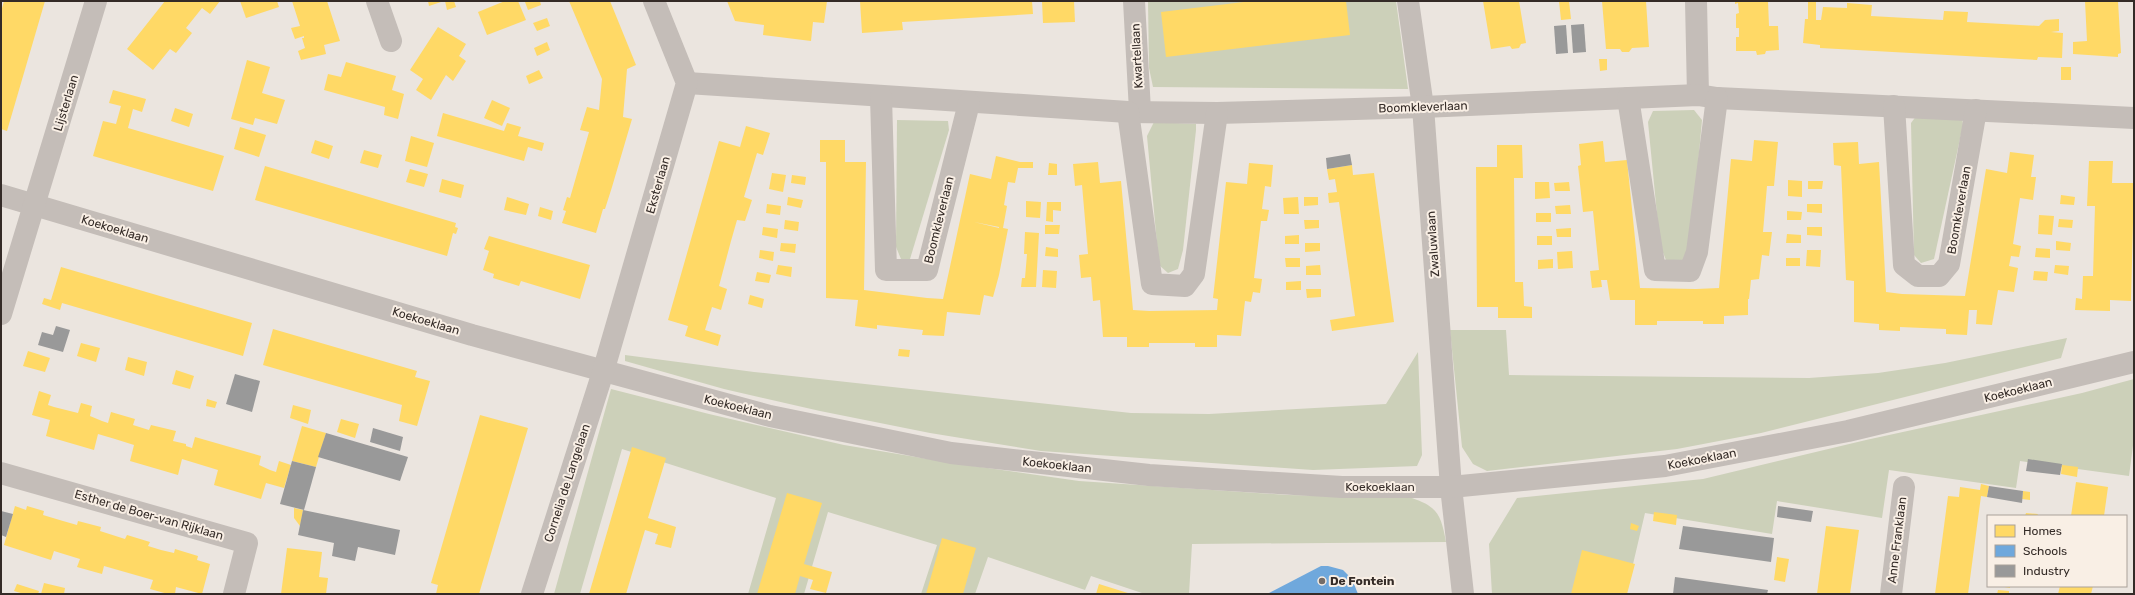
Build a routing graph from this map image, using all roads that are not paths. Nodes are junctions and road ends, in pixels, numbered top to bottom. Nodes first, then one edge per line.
1 (96, 1) edge
2 (377, 1) edge
3 (654, 1) edge
4 (1134, 1) edge
5 (1408, 1) edge
6 (1696, 1) edge
7 (391, 41) dead end
8 (687, 83) junction
9 (881, 97) junction
10 (1707, 97) junction
11 (1628, 98) junction
12 (969, 103) junction
13 (1894, 106) junction
14 (1423, 107) junction
15 (1976, 110) junction
16 (1134, 112) junction
17 (1217, 113) junction
18 (2134, 118) edge
19 (1, 196) edge
20 (34, 205) junction
21 (1, 314) edge
22 (2134, 362) edge
23 (603, 372) junction
24 (1, 473) edge
25 (1451, 487) junction
26 (1904, 487) dead end
27 (234, 594) edge
28 (532, 594) edge
29 (1463, 594) edge
30 (1891, 594) edge

1 - 20 street, Lijsterlaan
2 - 7 street
3 - 8 street
4 - 16 street, Kwartellaan
5 - 14 street, Zwaluwlaan
6 - 10 street
8 - 9 street, Boomkleverlaan
8 - 23 street, Eksterlaan
9 - 12 street, Boomkleverlaan
9 - 12 street, Boomkleverlaan
10 - 11 street, Boomkleverlaan
10 - 11 street
10 - 13 street, Boomkleverlaan
11 - 14 street, Boomkleverlaan
12 - 16 street, Boomkleverlaan
13 - 15 street, Boomkleverlaan
13 - 15 street, Boomkleverlaan
14 - 17 street, Boomkleverlaan
14 - 25 street, Zwaluwlaan
15 - 18 street, Boomkleverlaan
16 - 17 street, Boomkleverlaan
16 - 17 street
19 - 20 street, Koekoeklaan
20 - 21 street, Lijsterlaan
20 - 23 street, Koekoeklaan
22 - 25 street, Koekoeklaan
23 - 25 street, Koekoeklaan
23 - 28 street, Cornelia de Langelaan
24 - 27 street, Esther de Boer-van Rijklaan
25 - 29 street, Zwaluwlaan
26 - 30 street, Anne Franklaan

